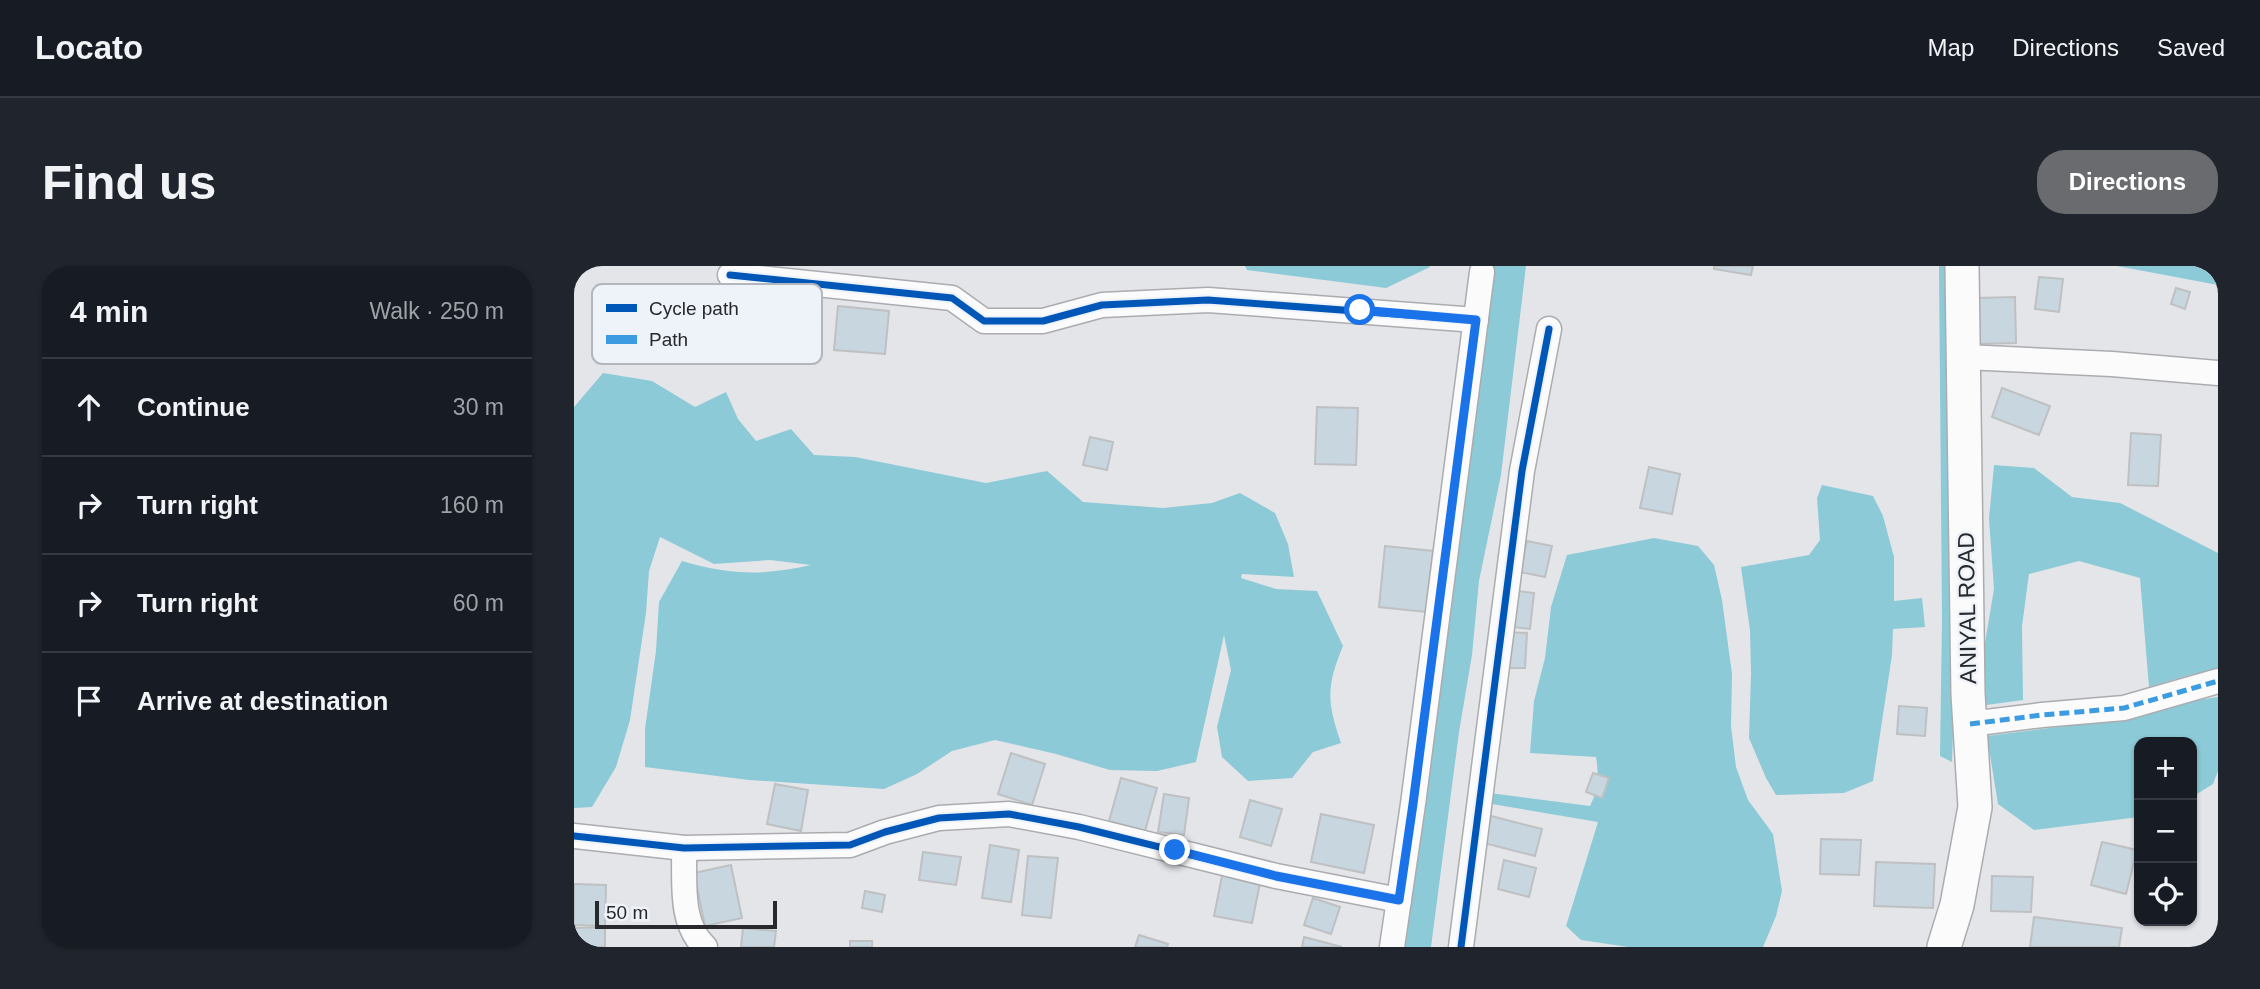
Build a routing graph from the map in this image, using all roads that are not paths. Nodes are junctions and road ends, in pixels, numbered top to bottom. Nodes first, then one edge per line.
1 (1962, 266) edge
2 (1482, 272) dead end
3 (730, 275) dead end
4 (817, 284) edge
5 (822, 285) edge
6 (1476, 320) junction
7 (1549, 330) dead end
8 (1965, 357) junction
9 (2218, 373) edge
10 (2218, 681) edge
11 (1970, 724) junction
12 (574, 836) edge
13 (684, 848) junction
14 (1399, 900) junction
15 (705, 947) edge
16 (1392, 947) edge
17 (1461, 947) edge
18 (1944, 947) edge

1 - 8 main road, ANIYAL ROAD
2 - 6 street
3 - 4 street
5 - 6 street
6 - 14 street
7 - 17 street
8 - 9 street
8 - 11 main road, ANIYAL ROAD
10 - 11 street
11 - 18 main road, ANIYAL ROAD
12 - 13 street
13 - 14 street
13 - 15 street
14 - 16 street

